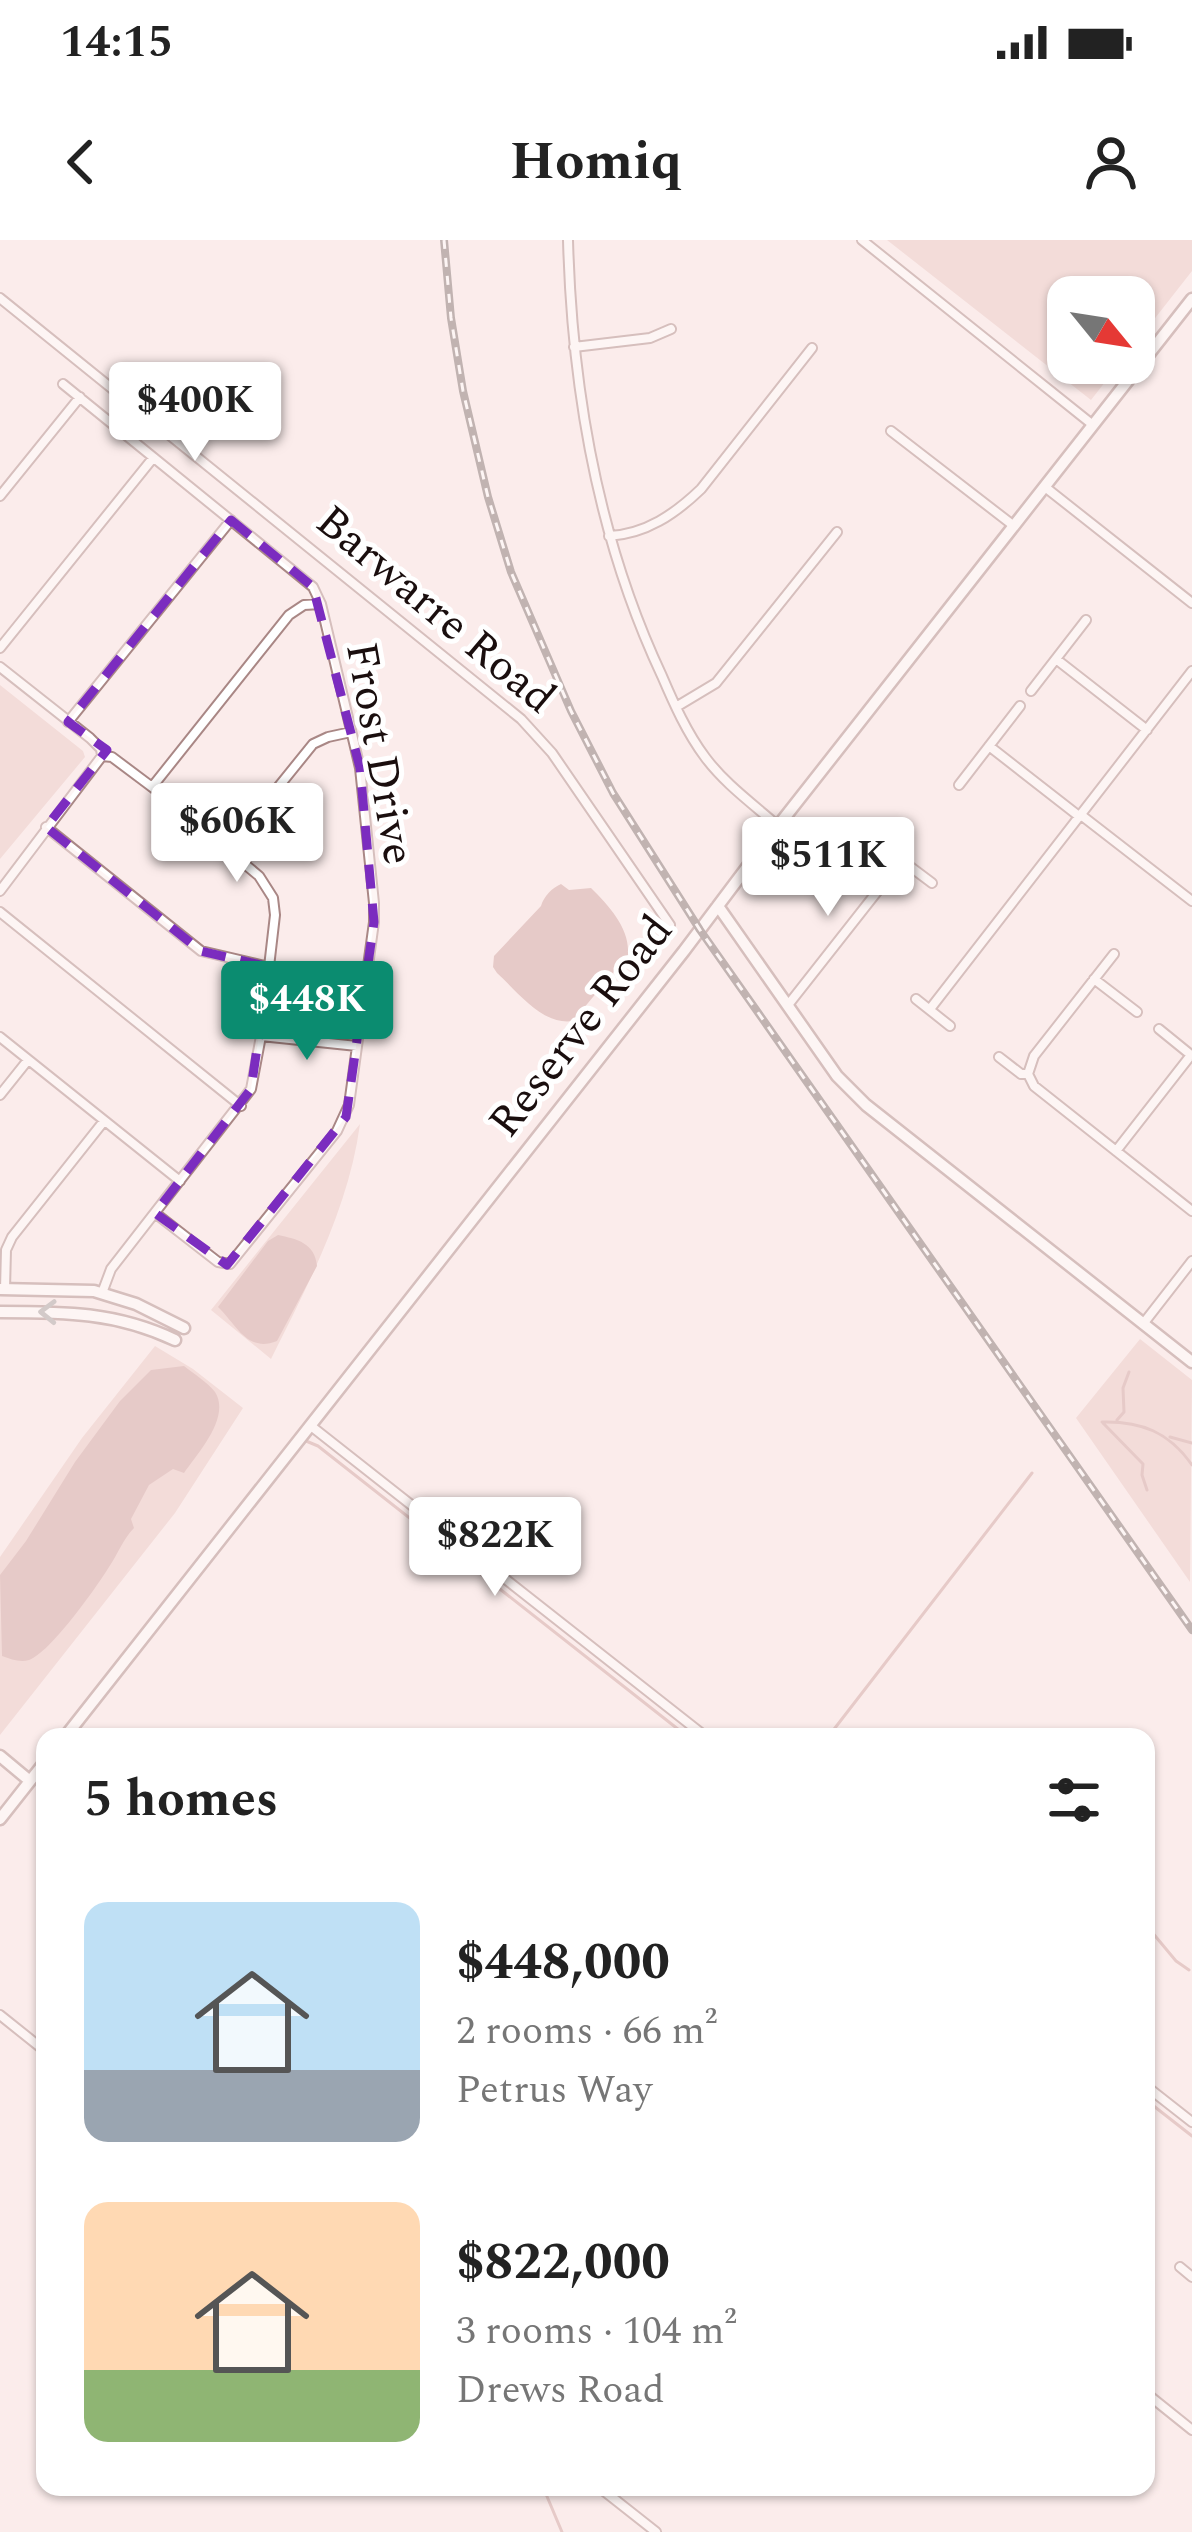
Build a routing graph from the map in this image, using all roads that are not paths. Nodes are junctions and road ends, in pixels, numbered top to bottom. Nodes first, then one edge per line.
1 (568, 240) edge
2 (862, 240) edge
3 (0, 298) edge
4 (1192, 299) edge
5 (670, 329) dead end
6 (574, 347) junction
7 (812, 348) dead end
8 (63, 384) dead end
9 (80, 397) junction
10 (1094, 425) junction
11 (891, 431) dead end
12 (153, 458) junction
13 (1045, 487) junction
14 (0, 496) edge
15 (231, 520) junction
16 (1014, 526) junction
17 (837, 532) dead end
18 (609, 536) junction
19 (1192, 603) edge
20 (321, 604) junction
21 (1086, 620) dead end
22 (0, 648) edge
23 (1056, 659) junction
24 (0, 667) edge
25 (1192, 671) edge
26 (1031, 691) dead end
27 (1020, 706) dead end
28 (676, 707) junction
29 (68, 722) junction
30 (1147, 730) junction
31 (351, 732) junction
32 (989, 746) junction
33 (102, 756) junction
34 (959, 785) dead end
35 (152, 787) junction
36 (1081, 816) junction
37 (778, 826) junction
38 (46, 827) junction
39 (872, 838) dead end
40 (229, 848) junction
41 (902, 860) junction
42 (932, 884) dead end
43 (0, 892) edge
44 (1192, 901) edge
45 (718, 906) junction
46 (0, 912) edge
47 (670, 926) dead end
48 (1114, 954) dead end
49 (269, 967) junction
50 (1094, 979) junction
51 (916, 998) dead end
52 (788, 1005) junction
53 (930, 1009) junction
54 (1137, 1012) dead end
55 (950, 1025) dead end
56 (1159, 1029) dead end
57 (261, 1036) junction
58 (0, 1037) edge
59 (357, 1046) junction
60 (1191, 1056) edge
61 (999, 1058) dead end
62 (28, 1060) junction
63 (1028, 1074) junction
64 (0, 1094) edge
65 (241, 1106) junction
66 (104, 1121) junction
67 (1116, 1150) junction
68 (180, 1181) junction
69 (1192, 1211) edge
70 (155, 1213) junction
71 (1192, 1261) edge
72 (3, 1288) edge
73 (102, 1293) junction
74 (2, 1312) edge
75 (98, 1315) junction
76 (1143, 1324) junction
77 (184, 1328) dead end
78 (175, 1340) dead end
79 (1192, 1362) edge
80 (310, 1426) junction
81 (71, 1728) edge
82 (695, 1728) edge
83 (0, 1756) edge
84 (36, 1773) edge
85 (30, 1780) junction
86 (0, 1819) edge
87 (0, 2015) edge
88 (36, 2043) edge
89 (1155, 2093) edge
90 (1192, 2122) edge
91 (1180, 2267) dead end
92 (1192, 2277) edge
93 (1155, 2400) edge
94 (1192, 2430) edge
95 (610, 2496) edge
96 (656, 2532) edge

1 - 6 street
2 - 10 street
3 - 47 street, Barwarre Road
4 - 10 street, Reserve Road
5 - 6 street
6 - 18 street
7 - 18 street
8 - 9 street, Frost Drive
9 - 12 street, Frost Drive
9 - 14 street
10 - 13 street, Reserve Road
11 - 16 street
12 - 15 street, Frost Drive
12 - 22 street
13 - 16 street, Reserve Road
13 - 19 street
15 - 20 street, Frost Drive
15 - 29 street
16 - 37 street, Reserve Road
17 - 28 street
18 - 28 street
20 - 31 street, Frost Drive
20 - 35 street
21 - 23 street
23 - 26 street
23 - 30 street
24 - 29 street
25 - 30 street
27 - 32 street
28 - 37 street
29 - 33 street
30 - 36 street
31 - 40 street
31 - 59 street, Frost Drive
32 - 34 street
32 - 36 street
33 - 35 street
33 - 38 street
35 - 40 street
36 - 44 street
36 - 53 street
37 - 45 street, Reserve Road
38 - 43 street
38 - 49 street
39 - 41 street
40 - 49 street
41 - 42 street
41 - 52 street
45 - 52 street
45 - 80 street, Reserve Road
46 - 65 street
48 - 50 street
49 - 57 street
50 - 54 street
50 - 63 street
51 - 53 street
52 - 76 street
53 - 55 street
56 - 60 street
57 - 59 street
57 - 65 street
58 - 62 street
59 - 70 street, Frost Drive
60 - 67 street
61 - 63 street
62 - 64 street
62 - 66 street
63 - 67 street
65 - 68 street
66 - 68 street
66 - 72 street
67 - 69 street
68 - 70 street
70 - 73 street
71 - 76 street
72 - 73 street
72 - 74 street
73 - 75 street
73 - 77 street
75 -> 74 street
75 - 78 street
76 - 79 street
80 - 81 street, Reserve Road
80 - 82 street
83 - 85 street
84 - 85 street
85 - 86 street
87 - 88 street
89 - 90 street
91 - 92 street
93 - 94 street
95 - 96 street

